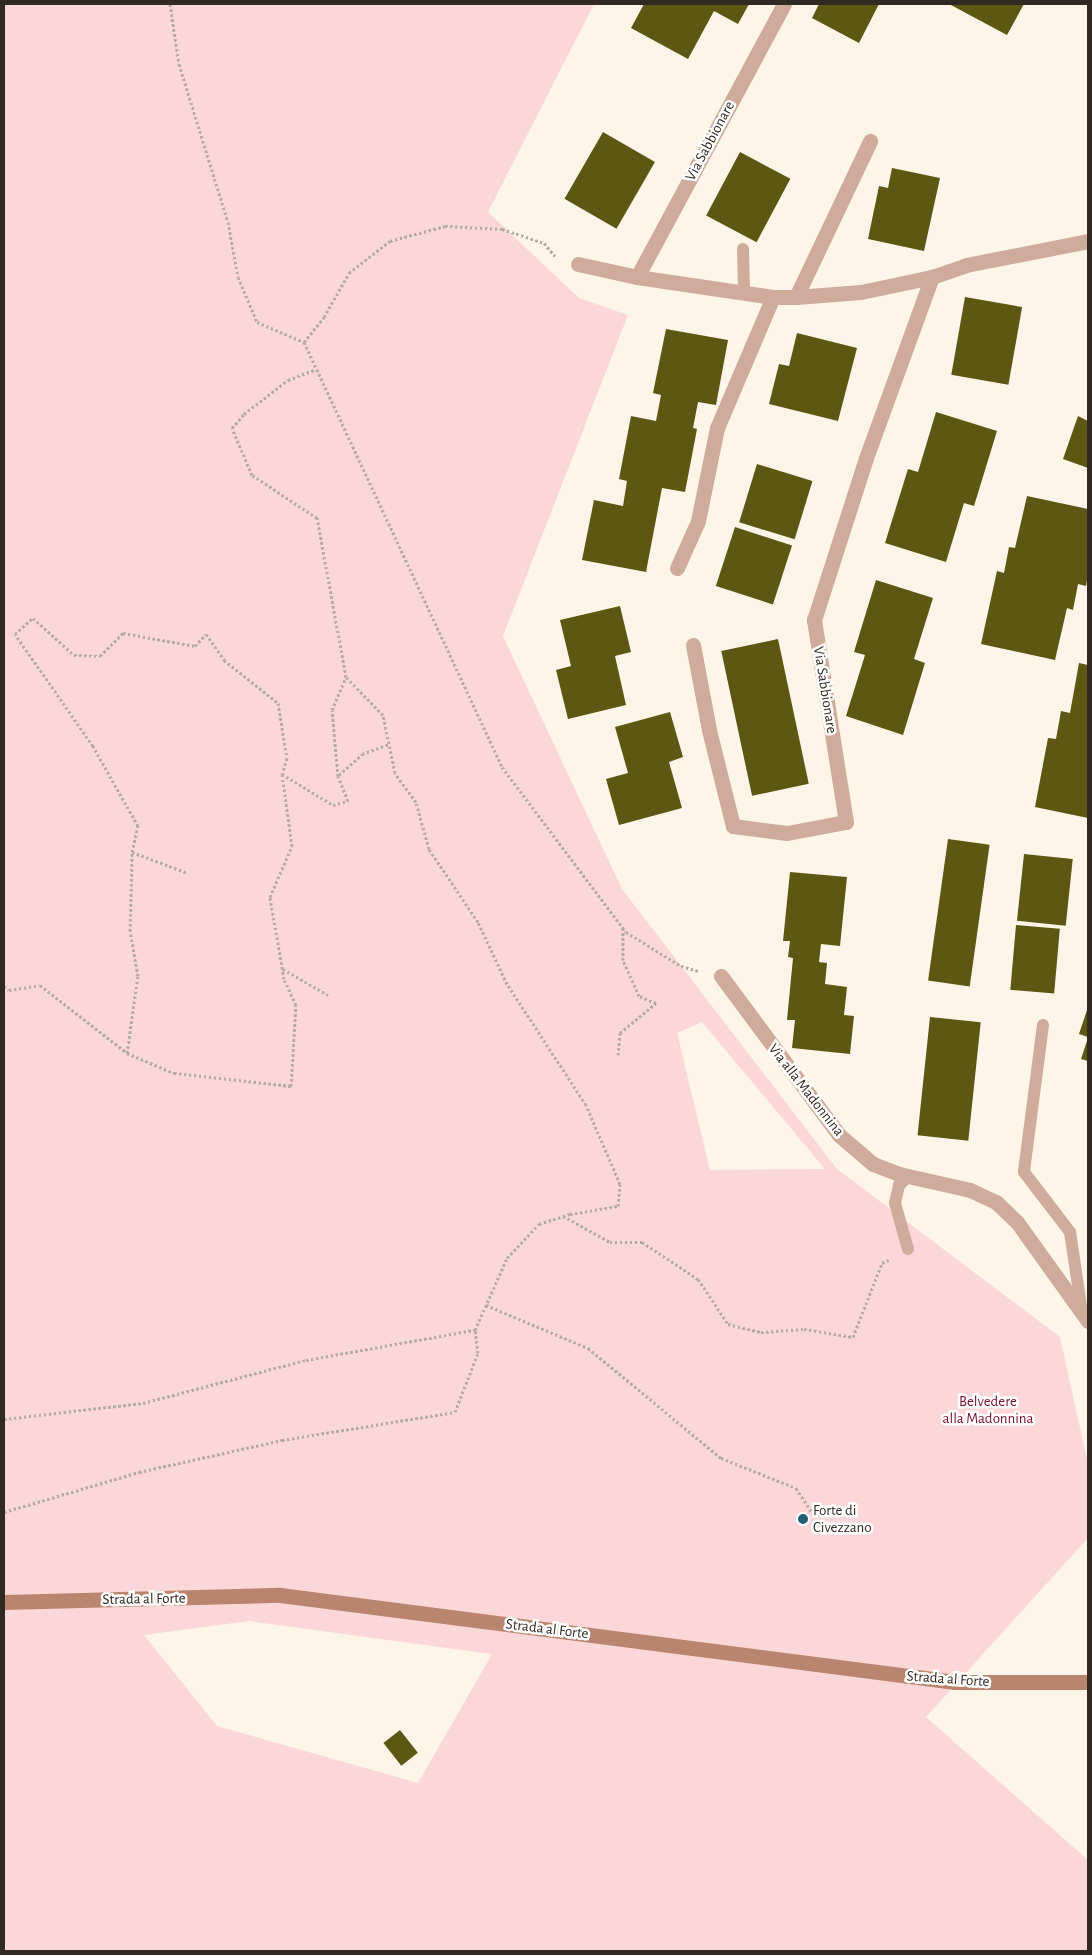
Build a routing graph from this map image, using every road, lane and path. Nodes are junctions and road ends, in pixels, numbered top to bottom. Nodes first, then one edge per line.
1 (170, 4) edge
2 (784, 4) edge
3 (870, 141) dead end
4 (1088, 241) edge
5 (743, 249) dead end
6 (578, 264) joint
7 (637, 277) junction
8 (932, 277) junction
9 (744, 292) junction
10 (796, 296) junction
11 (773, 297) junction
12 (304, 342) junction
13 (316, 369) junction
14 (677, 568) dead end
15 (693, 645) dead end
16 (346, 676) junction
17 (389, 744) junction
18 (282, 774) junction
19 (338, 776) junction
20 (132, 852) junction
21 (188, 873) dead end
22 (623, 929) junction
23 (283, 968) junction
24 (721, 976) joint
25 (4, 986) edge
26 (328, 995) dead end
27 (1043, 1025) dead end
28 (127, 1053) junction
29 (618, 1055) dead end
30 (909, 1176) junction
31 (563, 1216) junction
32 (908, 1249) joint
33 (486, 1306) junction
34 (1085, 1316) edge
35 (475, 1330) junction
36 (4, 1419) edge
37 (4, 1512) edge
38 (815, 1517) dead end
39 (4, 1602) edge
40 (1088, 1682) edge

1 - 12 path
2 - 7 street, Via Sabbionare
3 - 10 street
4 - 8 street
5 - 9 lane
6 - 7 street
6 - 12 path
7 - 9 street
8 - 10 street
8 - 15 street, Via Sabbionare
9 - 11 street
10 - 11 street
11 - 14 street
12 - 13 path
13 - 16 path
13 - 22 path
16 - 17 path
16 - 19 path
17 - 19 path
17 - 31 path
18 - 19 path
18 - 20 path
18 - 23 path
20 - 21 path
20 - 28 path
22 - 24 path
22 - 29 path
23 - 26 path
23 - 28 path
24 - 30 street, Via alla Madonnina
25 - 28 path
27 - 34 lane
30 - 32 lane
30 - 34 street, Via alla Madonnina
31 - 32 path
31 - 33 path
33 - 35 path
33 - 38 path
35 - 36 path
35 - 37 path
39 - 40 street, Strada al Forte

